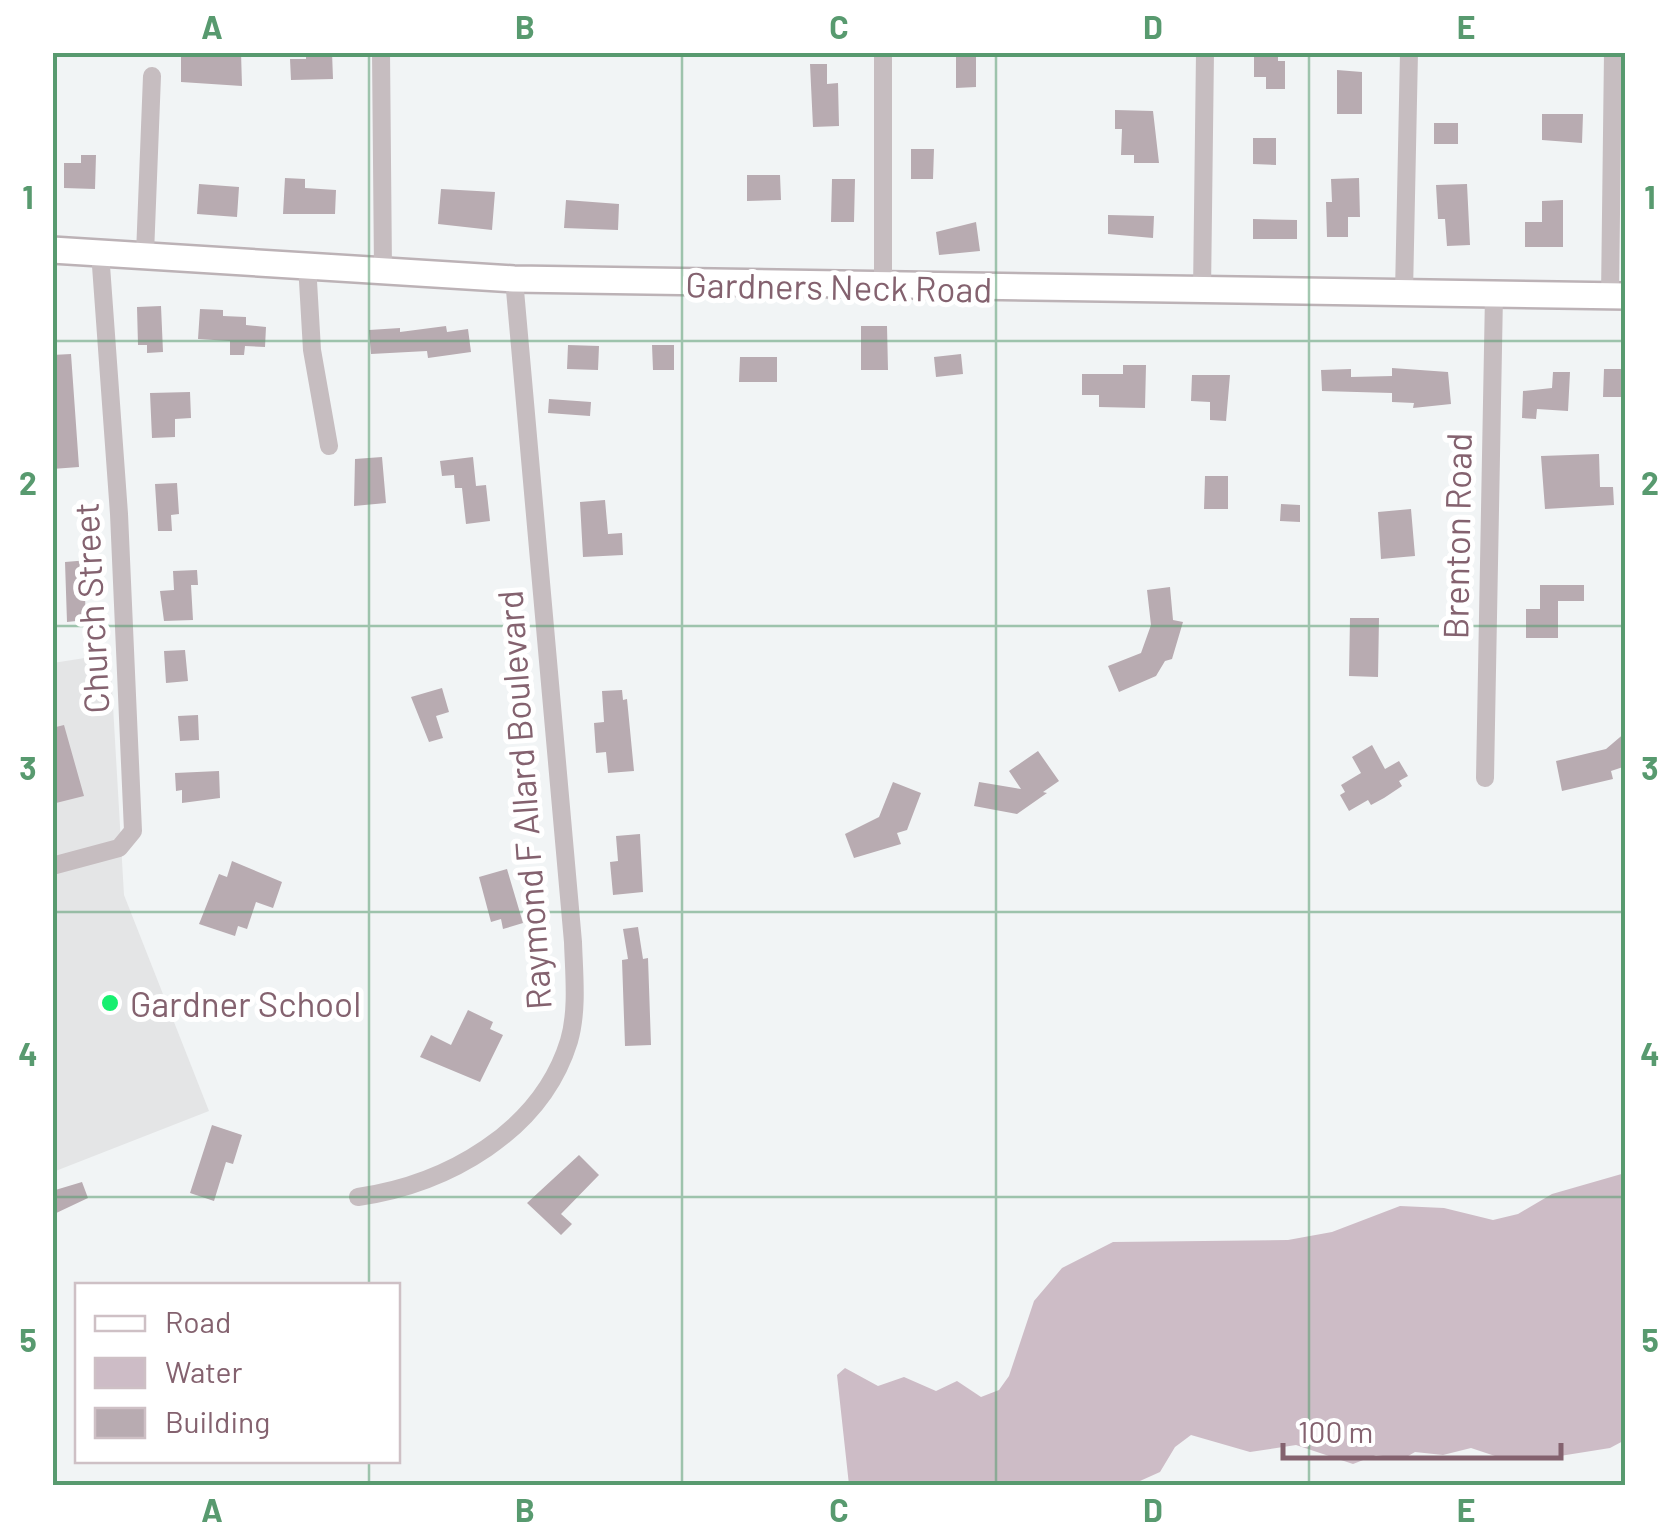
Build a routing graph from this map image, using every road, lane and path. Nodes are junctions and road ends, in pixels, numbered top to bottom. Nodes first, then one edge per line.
1 (382, 52) edge
2 (882, 52) edge
3 (1205, 52) edge
4 (1409, 52) edge
5 (1613, 52) edge
6 (152, 76) dead end
7 (52, 250) edge
8 (100, 252) junction
9 (145, 254) junction
10 (307, 264) junction
11 (383, 270) junction
12 (514, 279) junction
13 (883, 287) junction
14 (1202, 292) junction
15 (1404, 293) junction
16 (1494, 295) junction
17 (1618, 296) edge
18 (328, 446) dead end
19 (1485, 778) dead end
20 (52, 866) edge
21 (358, 1198) dead end

1 - 11 street
2 - 13 street
3 - 14 street
4 - 15 street
5 - 17 street
6 - 9 street
7 - 8 street, Gardners Neck Road
8 - 9 street, Gardners Neck Road
8 - 20 street, Church Street
9 - 10 street, Gardners Neck Road
10 - 11 street, Gardners Neck Road
10 - 18 street
11 - 12 street, Gardners Neck Road
12 - 13 street, Gardners Neck Road
12 - 21 street, Raymond F Allard Boulevard
13 - 14 street, Gardners Neck Road
14 - 15 street, Gardners Neck Road
15 - 16 street, Gardners Neck Road
16 - 17 street, Gardners Neck Road
16 - 19 street, Brenton Road

